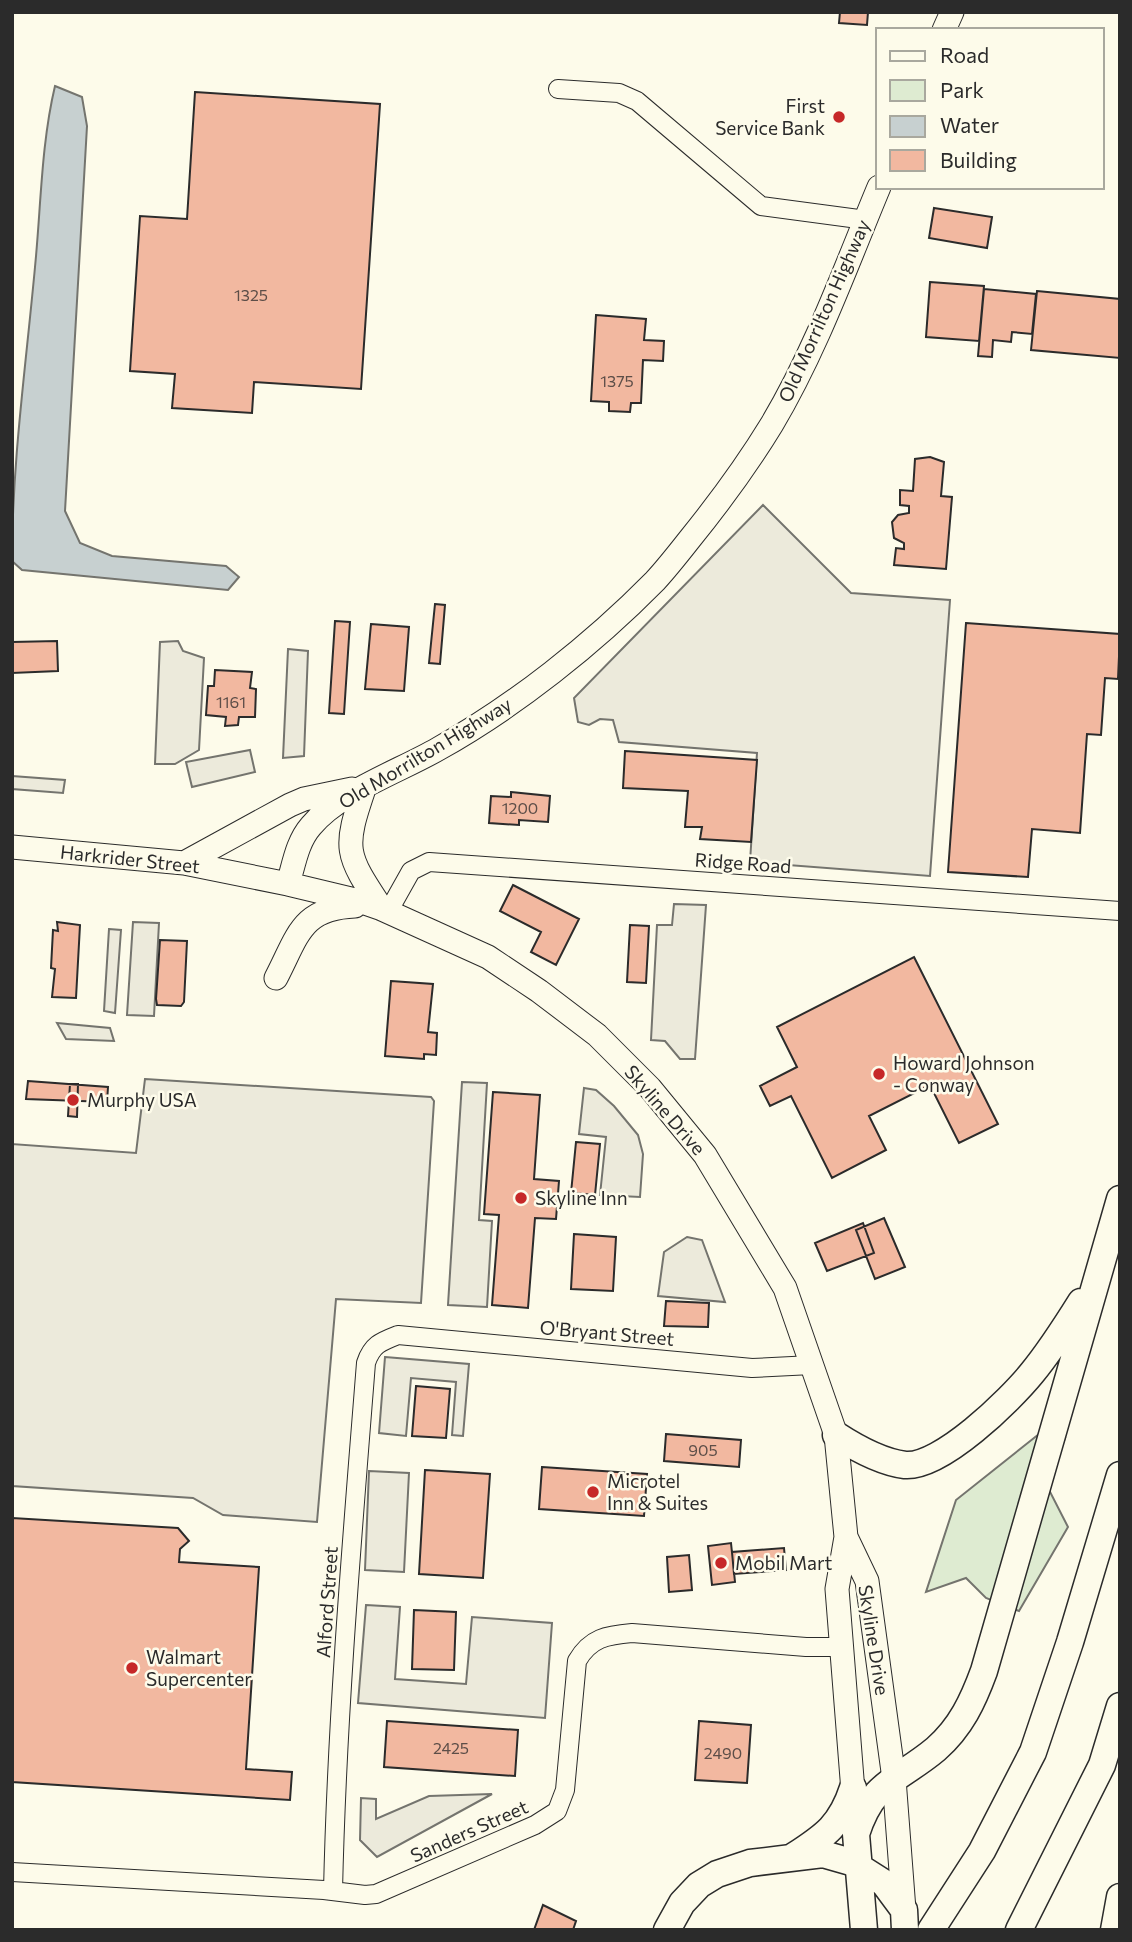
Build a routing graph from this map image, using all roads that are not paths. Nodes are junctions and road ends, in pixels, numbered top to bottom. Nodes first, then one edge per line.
1 (952, 12) edge
2 (945, 28) edge
3 (558, 89) dead end
4 (878, 189) edge
5 (866, 220) junction
6 (365, 786) junction
7 (12, 847) edge
8 (184, 863) junction
9 (288, 884) junction
10 (385, 911) junction
11 (1120, 911) edge
12 (276, 978) dead end
13 (1120, 1199) edge
14 (1098, 1273) junction
15 (398, 1335) joint
16 (812, 1365) junction
17 (836, 1435) junction
18 (1120, 1475) edge
19 (846, 1537) junction
20 (842, 1647) junction
21 (1120, 1706) edge
22 (894, 1779) junction
23 (853, 1788) junction
24 (856, 1834) junction
25 (791, 1858) junction
26 (859, 1866) junction
27 (12, 1872) edge
28 (333, 1891) junction
29 (1120, 1897) edge
30 (905, 1920) edge
31 (667, 1930) edge
32 (864, 1930) edge
33 (931, 1930) edge
34 (1019, 1930) edge
35 (1114, 1930) edge

1 - 2 main road
3 - 5 street
4 - 5 main road, Old Morrilton Highway
5 - 6 main road, Old Morrilton Highway
6 - 8 main road
6 - 9 main road, Old Morrilton Highway
6 - 10 main road
7 - 8 main road, Harkrider Street
8 - 9 main road, Harkrider Street
9 - 10 main road, Skyline Drive
10 - 11 street, Ridge Road
10 - 12 main road
10 - 16 main road, Skyline Drive
13 - 14 highway
14 - 17 highway
14 - 22 highway
15 - 16 street, O'Bryant Street
15 - 28 street, Alford Street
16 - 17 main road, Skyline Drive
17 - 19 main road, Skyline Drive
18 - 33 highway
19 - 20 main road, Skyline Drive
19 - 22 main road, Skyline Drive
20 - 23 main road, Skyline Drive
20 - 28 street, Sanders Street
21 - 34 highway
22 - 24 highway
22 - 30 main road, Skyline Drive
23 - 24 main road, Skyline Drive
23 - 25 highway
24 - 26 highway, Skyline Drive
25 - 26 highway
25 - 31 highway
26 - 30 highway
26 - 32 highway, Skyline Drive
27 - 28 street, Sanders Street
29 - 35 highway

